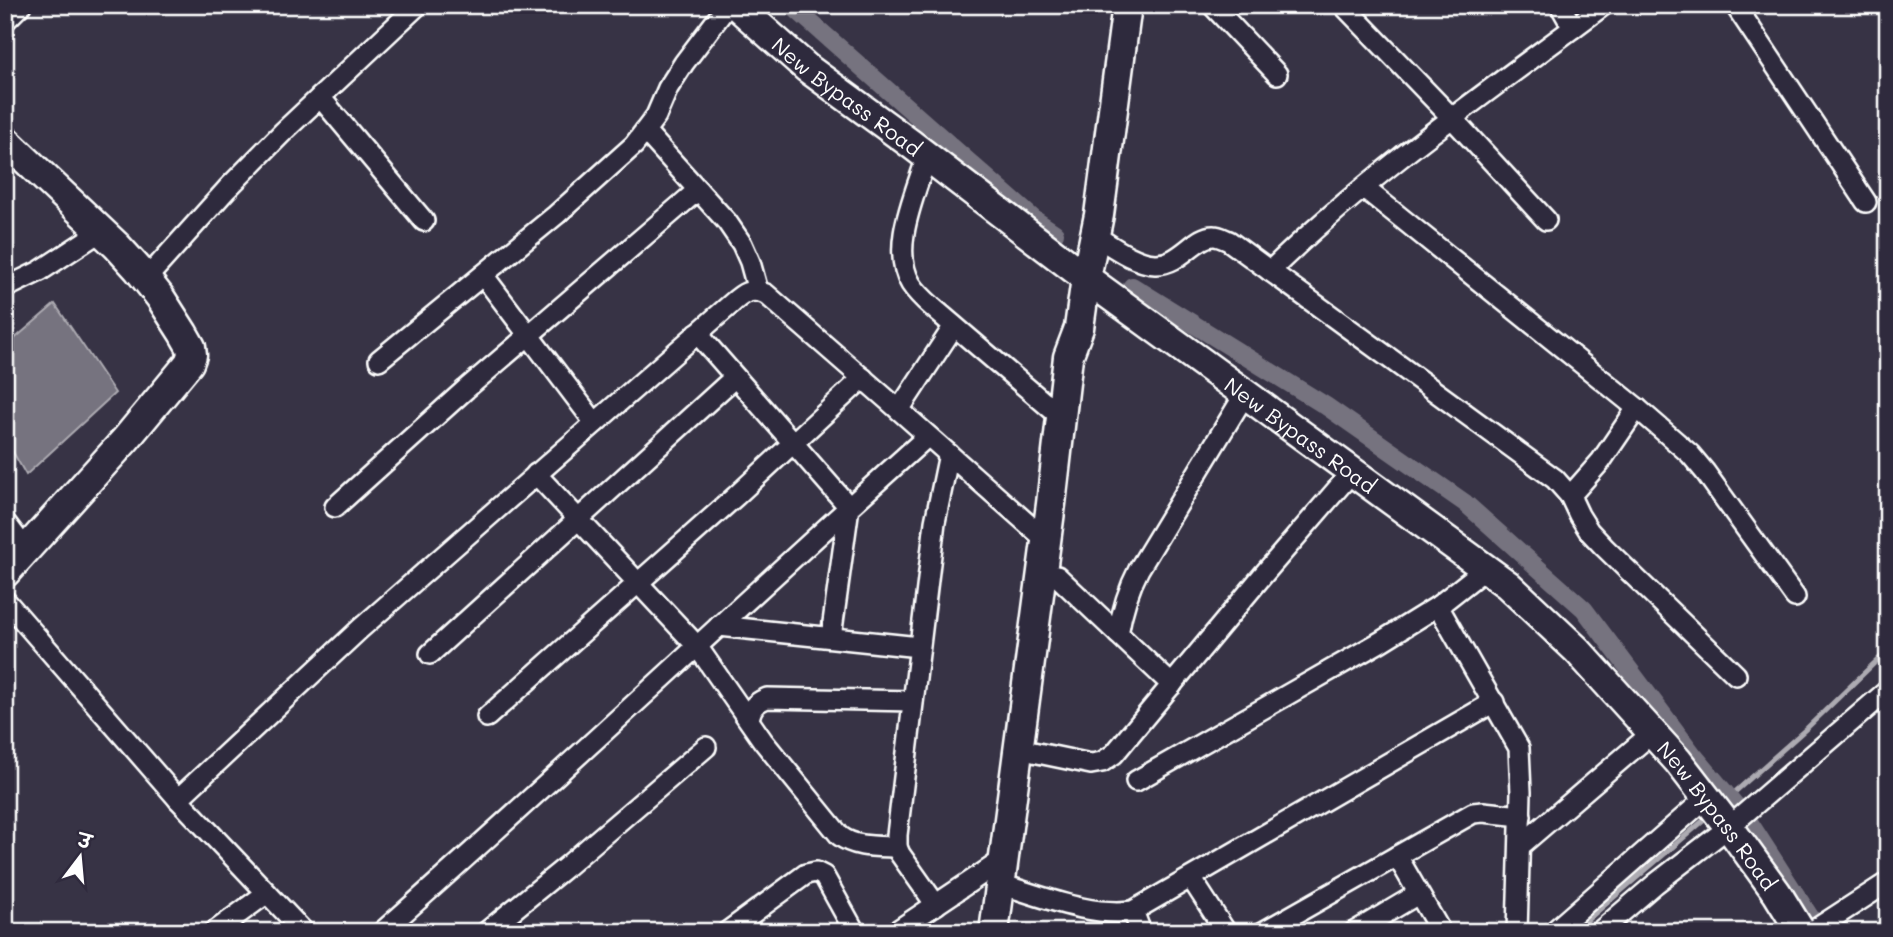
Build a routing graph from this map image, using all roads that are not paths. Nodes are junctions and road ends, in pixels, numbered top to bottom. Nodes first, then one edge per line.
1 (21, 5) edge
2 (418, 5) edge
3 (728, 5) edge
4 (736, 5) edge
5 (1127, 5) edge
6 (1212, 5) edge
7 (1343, 5) edge
8 (1560, 5) edge
9 (1604, 5) edge
10 (1735, 5) edge
11 (5, 21) edge
12 (1573, 29) junction
13 (1277, 74) dead end
14 (320, 97) junction
15 (1453, 119) junction
16 (645, 131) junction
17 (5, 140) edge
18 (927, 156) junction
19 (1364, 188) junction
20 (698, 190) junction
21 (1866, 202) dead end
22 (1546, 220) dead end
23 (424, 221) dead end
24 (101, 231) junction
25 (1094, 235) junction
26 (1270, 271) junction
27 (483, 275) junction
28 (1086, 278) junction
29 (146, 279) junction
30 (5, 288) edge
31 (758, 290) junction
32 (954, 326) junction
33 (1079, 328) junction
34 (697, 333) junction
35 (528, 335) junction
36 (379, 360) dead end
37 (735, 377) junction
38 (863, 378) junction
39 (1245, 394) junction
40 (1637, 408) junction
41 (899, 410) junction
42 (1061, 417) junction
43 (595, 423) junction
44 (928, 436) junction
45 (792, 444) junction
46 (949, 454) junction
47 (1352, 472) junction
48 (536, 474) junction
49 (1570, 496) junction
50 (335, 507) dead end
51 (849, 507) junction
52 (579, 519) junction
53 (5, 522) edge
54 (1046, 541) junction
55 (26, 550) junction
56 (1485, 569) junction
57 (5, 573) edge
58 (1058, 576) junction
59 (638, 583) junction
60 (1795, 597) dead end
61 (5, 600) edge
62 (1438, 606) junction
63 (719, 625) junction
64 (1118, 634) junction
65 (831, 637) junction
66 (697, 646) junction
67 (919, 647) junction
68 (430, 654) dead end
69 (1736, 675) dead end
70 (1171, 685) junction
71 (1888, 691) edge
72 (913, 701) junction
73 (1494, 702) junction
74 (487, 717) dead end
75 (749, 720) junction
76 (1652, 733) junction
77 (706, 747) dead end
78 (1033, 752) junction
79 (1136, 781) dead end
80 (1707, 797) junction
81 (178, 799) junction
82 (1521, 816) junction
83 (1741, 816) junction
84 (1520, 846) junction
85 (897, 847) junction
86 (1397, 856) junction
87 (1004, 859) junction
88 (1191, 878) junction
89 (1888, 882) edge
90 (1013, 888) junction
91 (267, 894) junction
92 (1418, 894) junction
93 (936, 905) junction
94 (1133, 911) junction
95 (1814, 929) edge
96 (214, 932) edge
97 (304, 932) edge
98 (382, 932) edge
99 (486, 932) edge
100 (727, 932) edge
101 (855, 932) edge
102 (895, 932) edge
103 (993, 932) edge
104 (1006, 932) edge
105 (1141, 932) edge
106 (1226, 932) edge
107 (1263, 932) edge
108 (1354, 932) edge
109 (1441, 932) edge
110 (1517, 932) edge
111 (1553, 932) edge
112 (1600, 932) edge

1 - 11 street
2 - 14 street
3 - 16 street
4 - 18 street, New Bypass Road
5 - 25 street
6 - 13 street
7 - 15 street
8 - 12 street
9 - 12 street
10 - 21 street
12 - 15 street
14 - 23 street
14 - 29 street
15 - 19 street
15 - 22 street
16 - 20 street
16 - 27 street
17 - 24 street
18 - 28 street, New Bypass Road
18 - 32 street
19 - 26 street
19 - 40 street
20 - 31 street
20 - 35 street
24 - 29 street
24 - 30 street
25 - 26 street
25 - 28 street
26 - 49 street
27 - 35 street
27 - 36 street
28 - 33 street
28 - 39 street, New Bypass Road
29 - 55 street
31 - 34 street
31 - 38 street
32 - 41 street
32 - 42 street
33 - 42 street
33 - 58 street
34 - 37 street
34 - 43 street
35 - 43 street
35 - 50 street
37 - 45 street
37 - 52 street
38 - 41 street
38 - 45 street
39 - 47 street, New Bypass Road
39 - 64 street
40 - 49 street
40 - 60 street
41 - 44 street
42 - 54 street
43 - 48 street
44 - 46 street
44 - 51 street
45 - 51 street
45 - 59 street
46 - 54 street
46 - 67 street
47 - 56 street, New Bypass Road
47 - 70 street
48 - 52 street
48 - 81 street
49 - 69 street
51 - 63 street
51 - 65 street
52 - 59 street
52 - 68 street
53 - 55 street
54 - 87 street
55 - 57 street
56 - 62 street
56 - 76 street, New Bypass Road
58 - 64 street
58 - 78 street
59 - 66 street
59 - 74 street
61 - 81 street
62 - 73 street
62 - 79 street
63 - 65 street
63 - 66 street
64 - 70 street
65 - 67 street
66 - 75 street
66 - 98 street
67 - 72 street
70 - 78 street
71 - 83 street
72 - 75 street
72 - 85 street
73 - 82 street
73 - 88 street
75 - 85 street
76 - 80 street, New Bypass Road
76 - 84 street
77 - 99 street
78 - 90 street
80 - 83 street, New Bypass Road
80 - 111 street
81 - 91 street
82 - 84 street
82 - 86 street
83 - 95 street, New Bypass Road
83 - 112 street
84 - 110 street
85 - 93 street
86 - 92 street
86 - 107 street
87 - 93 street
87 - 103 street
88 - 94 street
88 - 106 street
89 - 95 street
90 - 94 street
90 - 104 street
91 - 96 street
91 - 97 street
92 - 108 street
92 - 109 street
93 - 102 street
94 - 105 street
100 - 101 street

